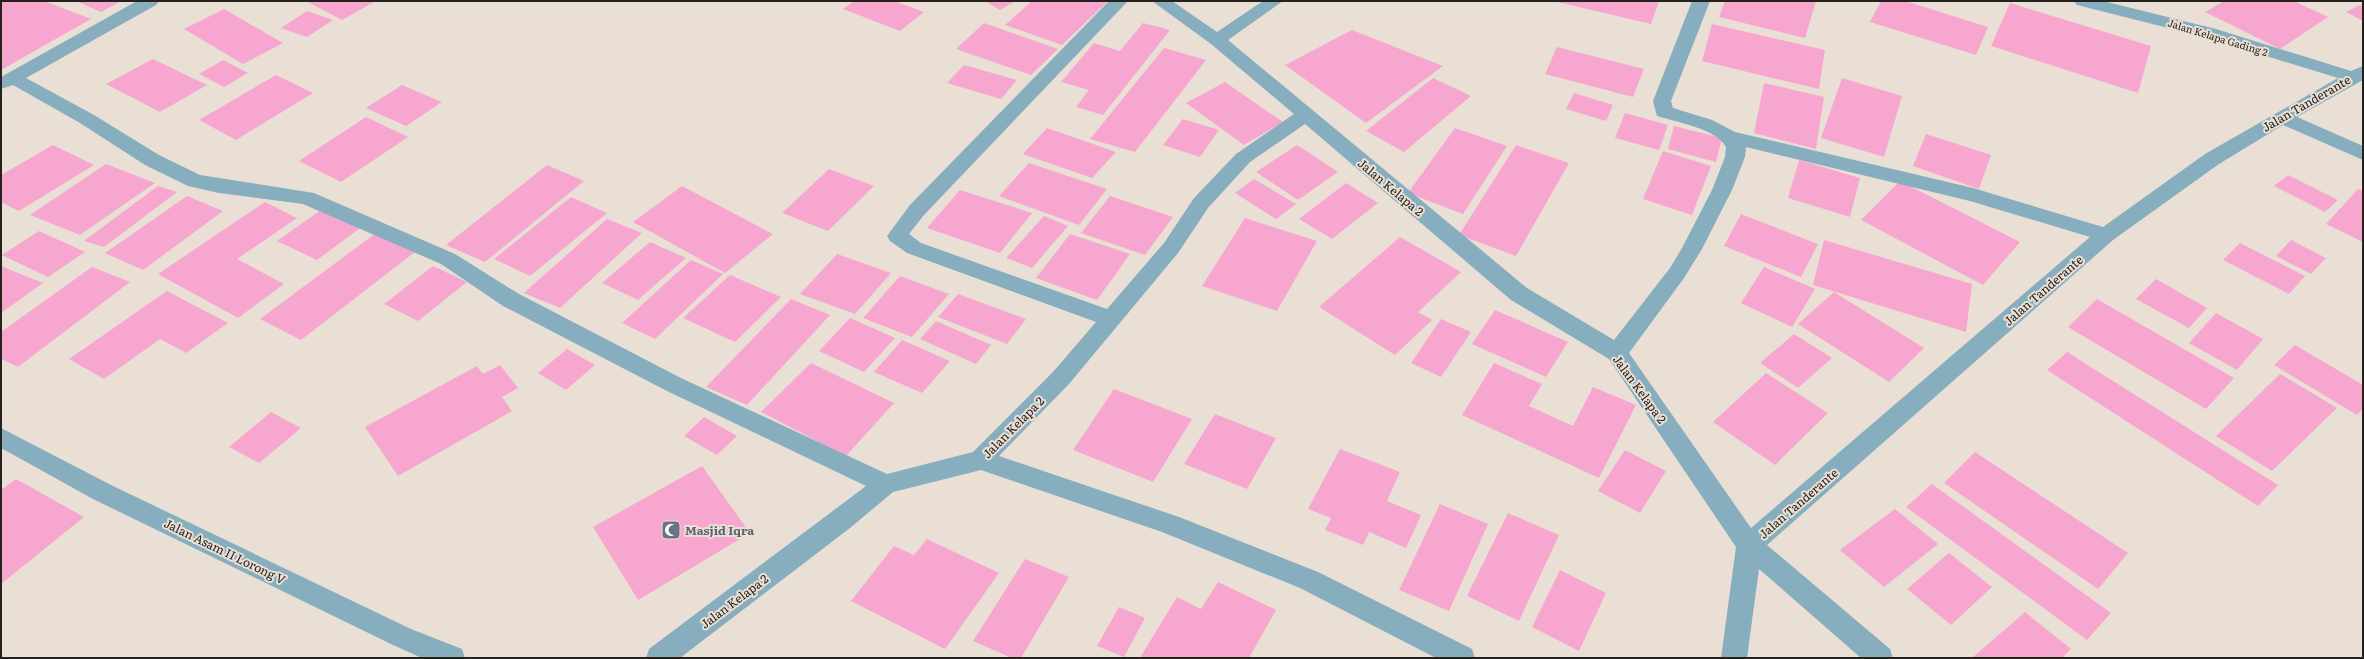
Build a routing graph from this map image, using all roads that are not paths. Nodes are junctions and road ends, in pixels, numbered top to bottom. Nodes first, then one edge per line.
1 (150, 1) edge
2 (1119, 1) edge
3 (1162, 1) edge
4 (1274, 1) edge
5 (1702, 1) edge
6 (2083, 1) edge
7 (1217, 40) junction
8 (2357, 74) edge
9 (7, 82) edge
10 (1305, 115) junction
11 (2282, 116) junction
12 (1730, 137) junction
13 (2363, 154) edge
14 (2106, 235) junction
15 (1110, 319) junction
16 (1617, 353) junction
17 (1, 437) edge
18 (981, 460) junction
19 (886, 484) junction
20 (1749, 546) junction
21 (452, 658) edge
22 (659, 658) edge
23 (1462, 658) edge
24 (1734, 658) edge
25 (1880, 658) edge

1 - 9 street
2 - 15 street
3 - 7 street, Jalan Kelapa 2
4 - 7 street
5 - 12 street
6 - 8 street, Jalan Kelapa Gading 2
7 - 10 street, Jalan Kelapa 2
8 - 11 street, Jalan Tanderante
9 - 19 street
10 - 15 street, Jalan Kelapa 2
10 - 16 street, Jalan Kelapa 2
11 - 13 street
11 - 14 street, Jalan Tanderante
12 - 14 street
12 - 16 street
14 - 20 street, Jalan Tanderante
15 - 18 street, Jalan Kelapa 2
16 - 20 street, Jalan Kelapa 2
17 - 21 street, Jalan Asam II Lorong V
18 - 19 street, Jalan Kelapa 2
18 - 23 street
19 - 22 street, Jalan Kelapa 2
20 - 24 street
20 - 25 street, Jalan Kelapa 2

